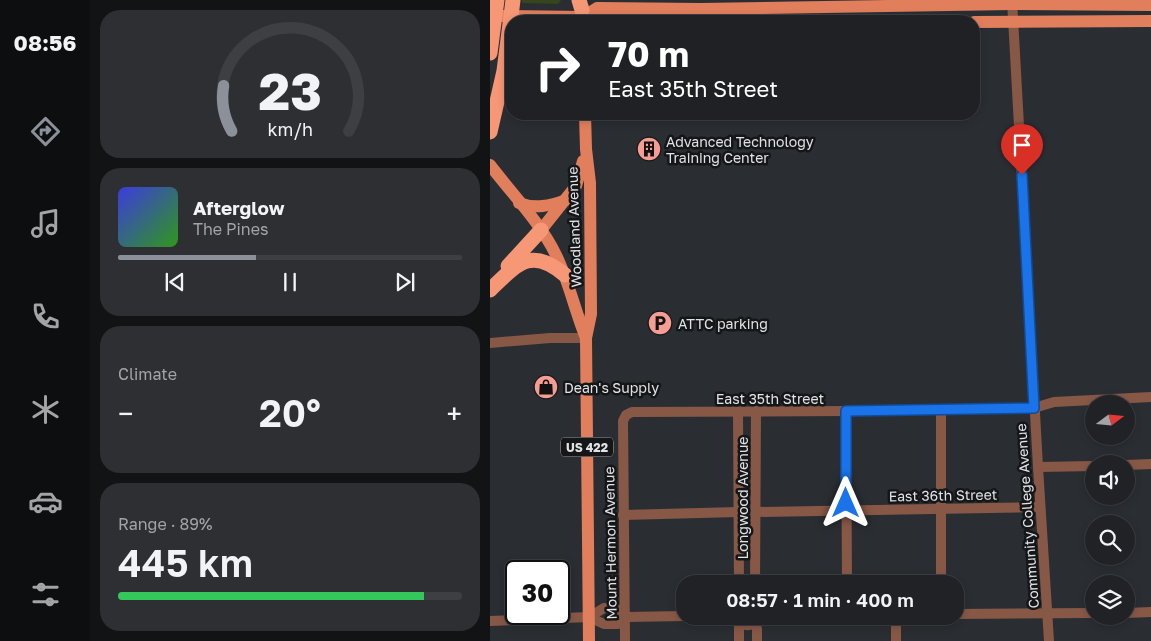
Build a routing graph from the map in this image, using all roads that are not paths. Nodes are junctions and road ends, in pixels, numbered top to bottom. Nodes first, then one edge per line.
1 (497, 0) edge
2 (513, 0) edge
3 (1012, 2) edge
4 (1151, 5) edge
5 (583, 12) edge
6 (490, 15) edge
7 (511, 15) edge
8 (1151, 21) edge
9 (980, 22) edge
10 (1014, 22) junction
11 (490, 53) edge
12 (505, 63) edge
13 (585, 120) edge
14 (490, 132) edge
15 (586, 149) junction
16 (490, 166) edge
17 (566, 200) junction
18 (519, 203) junction
19 (541, 230) junction
20 (565, 276) junction
21 (490, 289) edge
22 (586, 338) junction
23 (490, 343) edge
24 (1151, 397) edge
25 (1034, 408) junction
26 (941, 410) junction
27 (846, 411) junction
28 (738, 412) junction
29 (756, 412) junction
30 (626, 415) joint
31 (1151, 464) edge
32 (1135, 465) edge
33 (1085, 466) edge
34 (1038, 467) junction
35 (1040, 507) junction
36 (940, 509) junction
37 (846, 511) junction
38 (738, 512) junction
39 (756, 512) junction
40 (623, 515) junction
41 (739, 575) edge
42 (755, 575) edge
43 (847, 575) edge
44 (941, 575) edge
45 (1151, 612) edge
46 (1047, 613) junction
47 (1085, 613) edge
48 (1135, 613) edge
49 (964, 614) edge
50 (625, 616) junction
51 (676, 616) edge
52 (589, 617) junction
53 (490, 621) edge
54 (738, 625) edge
55 (757, 625) edge
56 (896, 625) edge
57 (589, 641) edge
58 (625, 641) edge
59 (739, 641) edge
60 (757, 641) edge
61 (896, 641) edge
62 (1049, 641) edge

1 - 11 highway, bridge
2 - 7 highway, bridge
3 - 4 main road
3 - 5 main road
3 - 10 street, Community College Avenue
5 - 6 main road
8 - 10 main road
9 - 10 main road
10 - 25 street, Community College Avenue
12 - 14 highway, bridge
13 - 15 main road, Woodland Avenue / US 422
15 - 17 main road
15 - 22 main road, Woodland Avenue / US 422
16 - 18 main road, Woodland Avenue / US 422
17 - 18 main road
17 - 19 main road
18 - 19 main road, Woodland Avenue / US 422
19 - 20 main road, Woodland Avenue / US 422
19 - 21 highway
20 - 21 highway
20 - 22 main road, Woodland Avenue / US 422
22 - 23 street
22 - 52 main road, Woodland Avenue / US 422
24 - 25 street, East 35th Street
25 - 26 street, East 35th Street
25 - 34 street, Community College Avenue
26 - 27 street, East 35th Street
26 - 36 street
27 - 29 street, East 35th Street
27 - 37 street
28 - 29 street, East 35th Street
28 - 30 street, East 35th Street
28 - 38 street, Longwood Avenue
29 - 39 street, Longwood Avenue
30 - 40 street, Mount Hermon Avenue
31 - 32 street
33 - 34 street
34 - 35 street, Community College Avenue
35 - 36 street, East 36th Street
35 - 46 street, Community College Avenue
36 - 37 street, East 36th Street
36 - 44 street
37 - 39 street, East 36th Street
37 - 43 street
38 - 40 street
38 - 41 street, Longwood Avenue
39 - 42 street, Longwood Avenue
40 - 50 street, Mount Hermon Avenue
45 - 48 street
46 - 47 street
46 - 49 street
46 - 62 street, Community College Avenue
50 - 51 street
50 - 52 street
50 - 52 street
50 - 58 street, Mount Hermon Avenue
52 - 53 street
52 - 57 main road, Woodland Avenue / US 422
54 - 59 street
55 - 60 street
56 - 61 street

